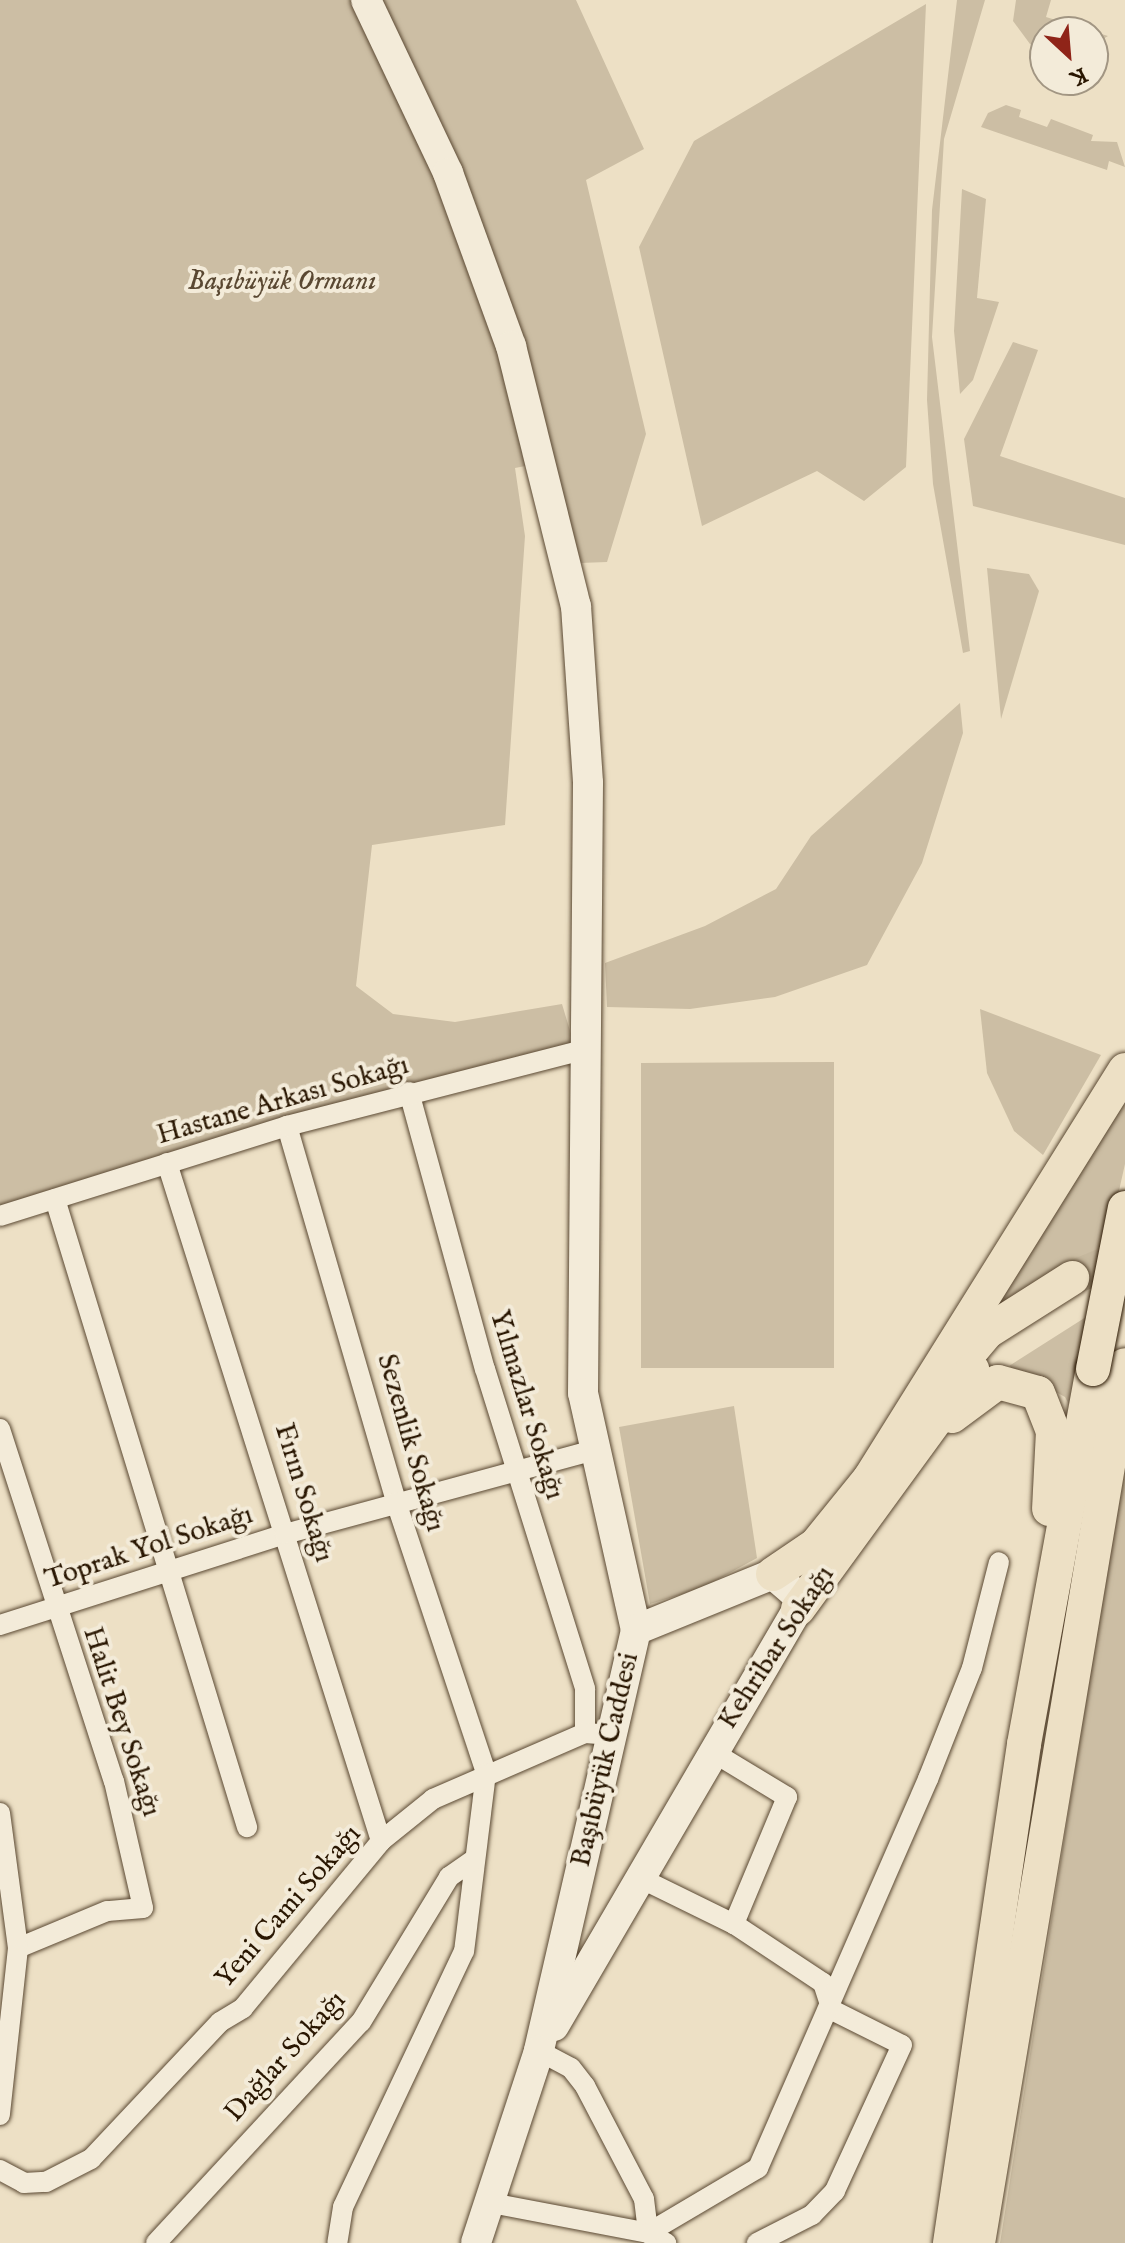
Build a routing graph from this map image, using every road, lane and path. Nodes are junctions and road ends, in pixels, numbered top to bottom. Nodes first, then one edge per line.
1 (366, 0) edge
2 (584, 1039) junction
3 (1125, 1070) edge
4 (409, 1092) junction
5 (287, 1126) junction
6 (167, 1163) junction
7 (55, 1199) junction
8 (1125, 1208) edge
9 (0, 1216) edge
10 (1074, 1286) tunnel mouth
11 (1114, 1368) edge
12 (0, 1429) edge
13 (594, 1450) junction
14 (515, 1472) junction
15 (876, 1486) junction
16 (396, 1502) junction
17 (285, 1534) junction
18 (999, 1562) dead end
19 (170, 1571) junction
20 (773, 1574) junction
21 (1049, 1595) junction
22 (55, 1609) junction
23 (798, 1609) junction
24 (0, 1625) edge
25 (636, 1630) junction
26 (585, 1733) junction
27 (616, 1735) junction
28 (711, 1751) junction
29 (486, 1773) junction
30 (0, 1813) edge
31 (247, 1827) dead end
32 (381, 1841) junction
33 (472, 1861) junction
34 (640, 1878) junction
35 (6, 1884) edge
36 (734, 1924) junction
37 (18, 1948) junction
38 (832, 2010) junction
39 (539, 2051) junction
40 (0, 2115) edge
41 (0, 2170) edge
42 (486, 2202) junction
43 (614, 2236) edge
44 (657, 2238) edge
45 (156, 2243) edge
46 (337, 2243) edge
47 (476, 2243) edge
48 (757, 2243) edge
49 (950, 2243) edge
50 (978, 2243) edge

1 - 2 main road, Başıbüyük Caddesi
2 - 4 street, Hastane Arkası Sokağı
2 - 13 main road, Başıbüyük Caddesi
3 - 15 main road
4 - 5 street, Hastane Arkası Sokağı
4 - 14 street, Yılmazlar Sokağı
5 - 6 street, Hastane Arkası Sokağı
5 - 16 street, Sezenlik Sokağı
6 - 7 street, Hastane Arkası Sokağı
6 - 17 street, Fırın Sokağı
7 - 9 street, Hastane Arkası Sokağı
7 - 19 street
8 - 11 main road, bridge
10 - 15 main road
11 - 21 main road
11 - 50 main road
12 - 22 street, Halit Bey Sokağı
13 - 14 street, Toprak Yol Sokağı
13 - 25 main road, Başıbüyük Caddesi
14 - 16 street, Toprak Yol Sokağı
14 - 26 street, Yılmazlar Sokağı
15 - 20 main road
15 - 21 main road
15 - 23 main road, Kehribar Sokağı
16 - 17 street, Toprak Yol Sokağı
16 - 29 street, Sezenlik Sokağı
17 - 19 street, Toprak Yol Sokağı
17 - 32 street, Fırın Sokağı
18 - 38 street
19 - 22 street, Toprak Yol Sokağı
19 - 31 street
20 - 23 main road
20 - 25 main road
21 - 49 main road
22 - 24 street, Toprak Yol Sokağı
22 - 37 street, Halit Bey Sokağı
23 - 28 main road, Kehribar Sokağı
25 - 27 main road, Başıbüyük Caddesi
26 - 27 street, Yeni Cami Sokağı
26 - 29 street, Yeni Cami Sokağı
27 - 39 main road, Başıbüyük Caddesi
28 - 34 main road, Kehribar Sokağı
28 - 36 street
29 - 32 street, Yeni Cami Sokağı
29 - 33 street, Sezenlik Sokağı
30 - 35 street
32 - 41 street, Yeni Cami Sokağı
33 - 45 street, Dağlar Sokağı
33 - 46 street
34 - 36 street
34 - 39 main road, Kehribar Sokağı
35 - 37 street
36 - 38 street
37 - 40 street
38 - 44 street
38 - 48 street
39 - 42 main road, Başıbüyük Caddesi
39 - 44 street
42 - 43 street
42 - 47 main road, Başıbüyük Caddesi
43 - 44 street

